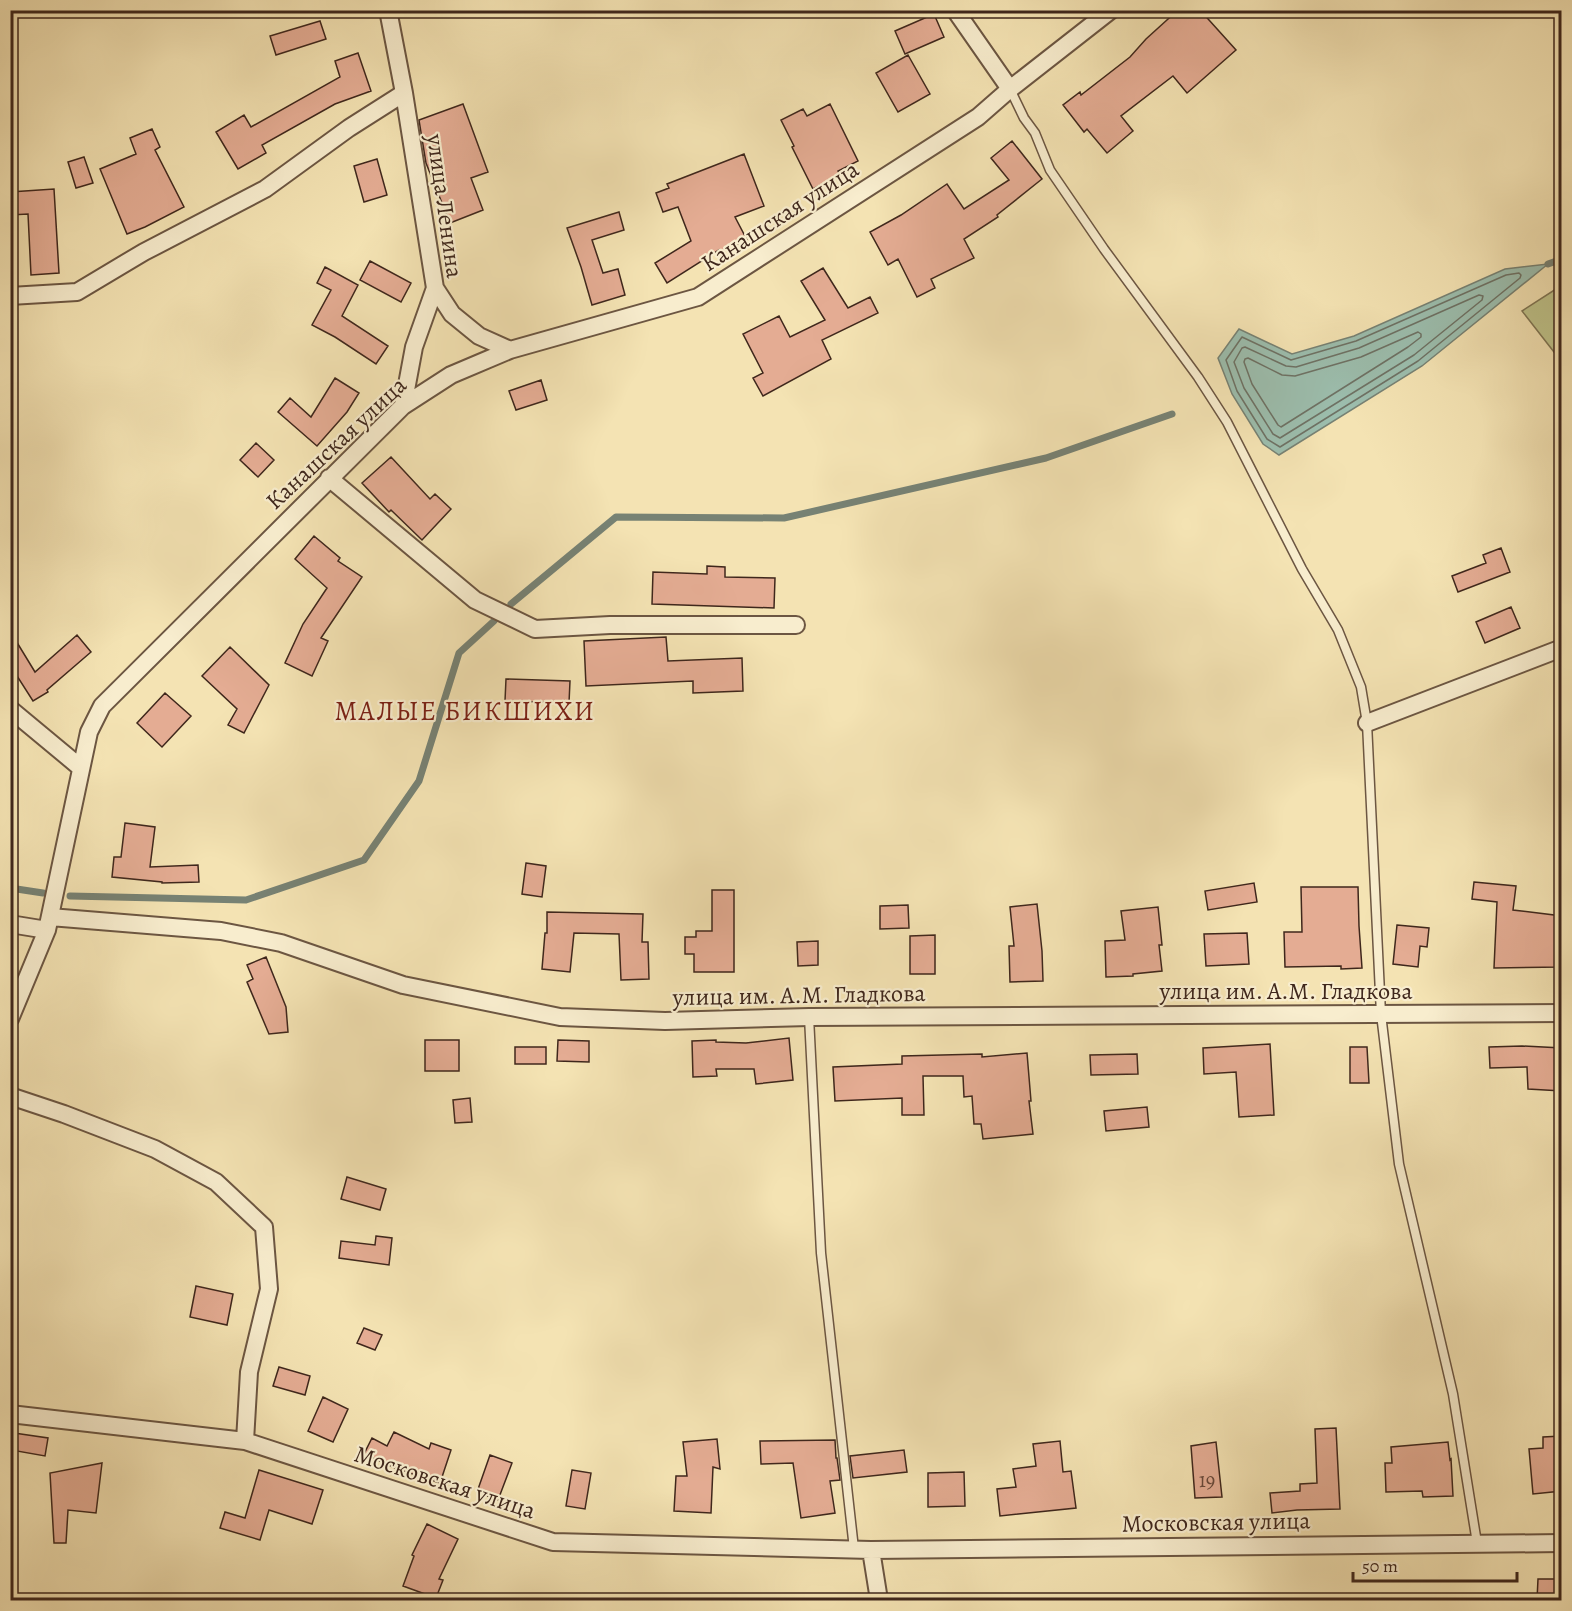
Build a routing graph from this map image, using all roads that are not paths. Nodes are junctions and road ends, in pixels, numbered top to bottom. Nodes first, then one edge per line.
1 (388, 10) edge
2 (955, 10) edge
3 (1111, 10) edge
4 (1010, 89) junction
5 (404, 93) junction
6 (435, 288) junction
7 (10, 296) edge
8 (510, 350) junction
9 (403, 406) junction
10 (329, 478) junction
11 (796, 625) dead end
12 (1562, 648) edge
13 (10, 709) edge
14 (1367, 723) junction
15 (81, 768) junction
16 (49, 923) junction
17 (10, 924) edge
18 (1562, 1013) edge
19 (1381, 1014) junction
20 (808, 1017) junction
21 (10, 1019) edge
22 (10, 1096) edge
23 (10, 1414) edge
24 (245, 1441) junction
25 (1477, 1543) junction
26 (1562, 1543) edge
27 (862, 1549) junction
28 (879, 1600) edge

1 - 5 street, улица Ленина
2 - 4 street
3 - 4 street, Канашская улица
4 - 8 street, Канашская улица
4 - 14 lane
5 - 6 street, улица Ленина
5 - 7 street
6 - 8 street
6 - 9 street, улица Ленина
8 - 9 street, Канашская улица
9 - 10 street, Канашская улица
10 - 11 street
10 - 15 street, Канашская улица
12 - 14 street
13 - 15 street
14 - 19 lane
15 - 16 street, Канашская улица
16 - 17 street, улица им. А.М. Гладкова
16 - 20 street, улица им. А.М. Гладкова
16 - 21 street, Канашская улица
18 - 19 street, улица им. А.М. Гладкова
19 - 20 street, улица им. А.М. Гладкова
19 - 25 lane
20 - 27 lane
22 - 24 street
23 - 24 street, Московская улица
24 - 27 street, Московская улица
25 - 26 street, Московская улица
25 - 27 street, Московская улица
27 - 28 street

